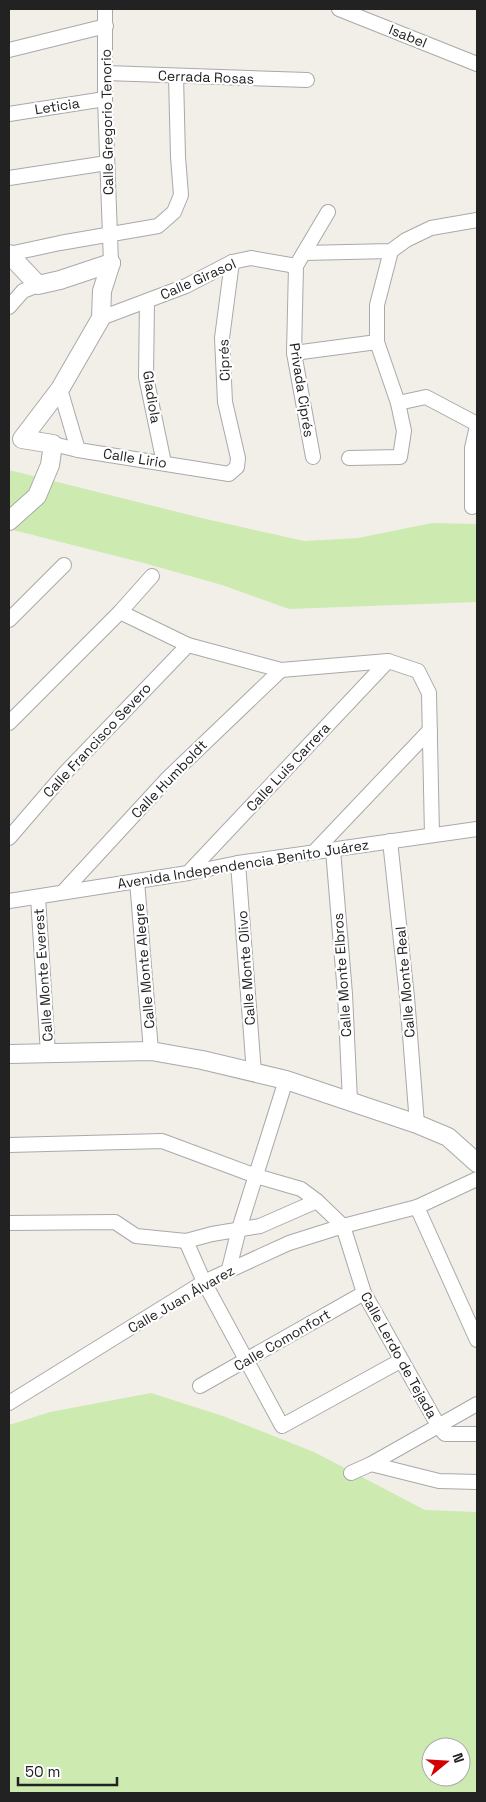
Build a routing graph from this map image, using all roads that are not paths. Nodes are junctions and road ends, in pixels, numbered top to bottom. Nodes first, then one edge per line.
1 (105, 9) edge
2 (339, 9) edge
3 (106, 26) junction
4 (9, 50) edge
5 (477, 64) edge
6 (106, 73) junction
7 (176, 76) junction
8 (307, 80) dead end
9 (105, 99) junction
10 (9, 114) edge
11 (107, 162) junction
12 (9, 178) edge
13 (328, 212) dead end
14 (477, 220) edge
15 (110, 234) junction
16 (391, 251) junction
17 (304, 253) junction
18 (9, 254) edge
19 (232, 262) junction
20 (111, 263) junction
21 (296, 266) junction
22 (38, 285) junction
23 (148, 301) junction
24 (9, 307) edge
25 (101, 318) junction
26 (377, 342) junction
27 (294, 353) junction
28 (60, 389) junction
29 (398, 403) junction
30 (477, 425) edge
31 (52, 444) junction
32 (78, 450) junction
33 (313, 457) dead end
34 (238, 458) joint
35 (349, 458) dead end
36 (164, 463) junction
37 (472, 507) dead end
38 (9, 521) edge
39 (64, 565) dead end
40 (152, 576) dead end
41 (120, 612) junction
42 (9, 620) edge
43 (188, 645) junction
44 (388, 661) junction
45 (281, 670) junction
46 (9, 723) edge
47 (430, 730) junction
48 (477, 829) edge
49 (432, 835) junction
50 (9, 838) edge
51 (390, 841) junction
52 (333, 850) junction
53 (314, 852) junction
54 (238, 863) junction
55 (188, 873) junction
56 (137, 881) junction
57 (63, 892) junction
58 (38, 897) junction
59 (9, 901) edge
60 (151, 1050) junction
61 (9, 1054) edge
62 (48, 1054) junction
63 (254, 1074) junction
64 (286, 1080) junction
65 (350, 1101) junction
66 (416, 1124) junction
67 (9, 1145) edge
68 (477, 1163) edge
69 (256, 1176) junction
70 (477, 1179) edge
71 (317, 1201) junction
72 (416, 1207) junction
73 (9, 1224) edge
74 (343, 1226) junction
75 (239, 1229) junction
76 (186, 1241) junction
77 (229, 1270) junction
78 (204, 1282) junction
79 (364, 1293) junction
80 (477, 1340) edge
81 (247, 1360) junction
82 (400, 1361) junction
83 (200, 1386) dead end
84 (9, 1403) edge
85 (477, 1404) edge
86 (439, 1427) junction
87 (477, 1434) edge
88 (371, 1464) junction
89 (351, 1473) dead end
90 (477, 1482) edge

1 - 3 street, Calle Gregorio Tenorio
2 - 5 street, Isabel
3 - 4 street
3 - 6 street, Calle Gregorio Tenorio
6 - 7 street, Cerrada Rosas
6 - 9 street, Calle Gregorio Tenorio
7 - 8 street, Cerrada Rosas
7 - 15 street
9 - 10 street, Leticia
9 - 11 street, Calle Gregorio Tenorio
11 - 12 street
11 - 15 street, Calle Gregorio Tenorio
13 - 17 street
14 - 16 street
15 - 18 street
15 - 20 street, Calle Gregorio Tenorio
16 - 17 street
16 - 26 street
17 - 21 street
18 - 22 street
19 - 21 street, Calle Girasol
19 - 23 street, Calle Girasol
19 - 34 street, Ciprés
20 - 22 street
20 - 25 street
21 - 27 street, Privada Ciprés
22 - 24 street
23 - 25 street, Calle Girasol
23 - 36 street, Gladiola
25 - 28 street
26 - 27 street
26 - 29 street
27 - 33 street, Privada Ciprés
28 - 31 street, Calle Lirio
28 - 32 street
29 - 30 street
29 - 35 street
30 - 37 street
31 - 32 street, Calle Lirio
31 - 38 street
32 - 36 street, Calle Lirio
34 - 36 street, Calle Lirio
39 - 42 street
40 - 41 street
41 - 43 street
41 - 46 street
43 - 45 street
43 - 50 street, Calle Francisco Severo
44 - 45 street
44 - 47 street
44 - 55 street, Calle Luis Carrera
45 - 57 street, Calle Humboldt
47 - 49 street
47 - 53 street
48 - 49 street, Avenida Independencia Benito Juárez
49 - 51 street, Avenida Independencia Benito Juárez
51 - 52 street, Avenida Independencia Benito Juárez
51 - 66 street, Calle Monte Real
52 - 53 street, Avenida Independencia Benito Juárez
52 - 65 street, Calle Monte Elbros
53 - 54 street, Avenida Independencia Benito Juárez
54 - 55 street, Avenida Independencia Benito Juárez
54 - 63 street, Calle Monte Olivo
55 - 56 street, Avenida Independencia Benito Juárez
56 - 57 street, Avenida Independencia Benito Juárez
56 - 60 street, Calle Monte Alegre
57 - 58 street, Avenida Independencia Benito Juárez
58 - 59 street, Avenida Independencia Benito Juárez
58 - 62 street, Calle Monte Everest
60 - 62 street
60 - 63 street
61 - 62 street
63 - 64 street
64 - 65 street
64 - 69 street
65 - 66 street
66 - 68 street
67 - 69 street
69 - 71 street
69 - 75 street
70 - 72 street, Calle Juan Álvarez
71 - 74 street
71 - 75 street
72 - 74 street, Calle Juan Álvarez
72 - 80 street
73 - 76 street
74 - 77 street, Calle Juan Álvarez
74 - 79 street, Calle Lerdo de Tejada
75 - 76 street
75 - 77 street
76 - 78 street
77 - 78 street, Calle Juan Álvarez
78 - 81 street
78 - 84 street, Calle Juan Álvarez
79 - 81 street, Calle Comonfort
79 - 82 street, Calle Lerdo de Tejada
81 - 82 street
81 - 83 street, Calle Comonfort
82 - 86 street, Calle Lerdo de Tejada
85 - 86 street
86 - 87 street
86 - 88 street
88 - 89 street
88 - 90 street

